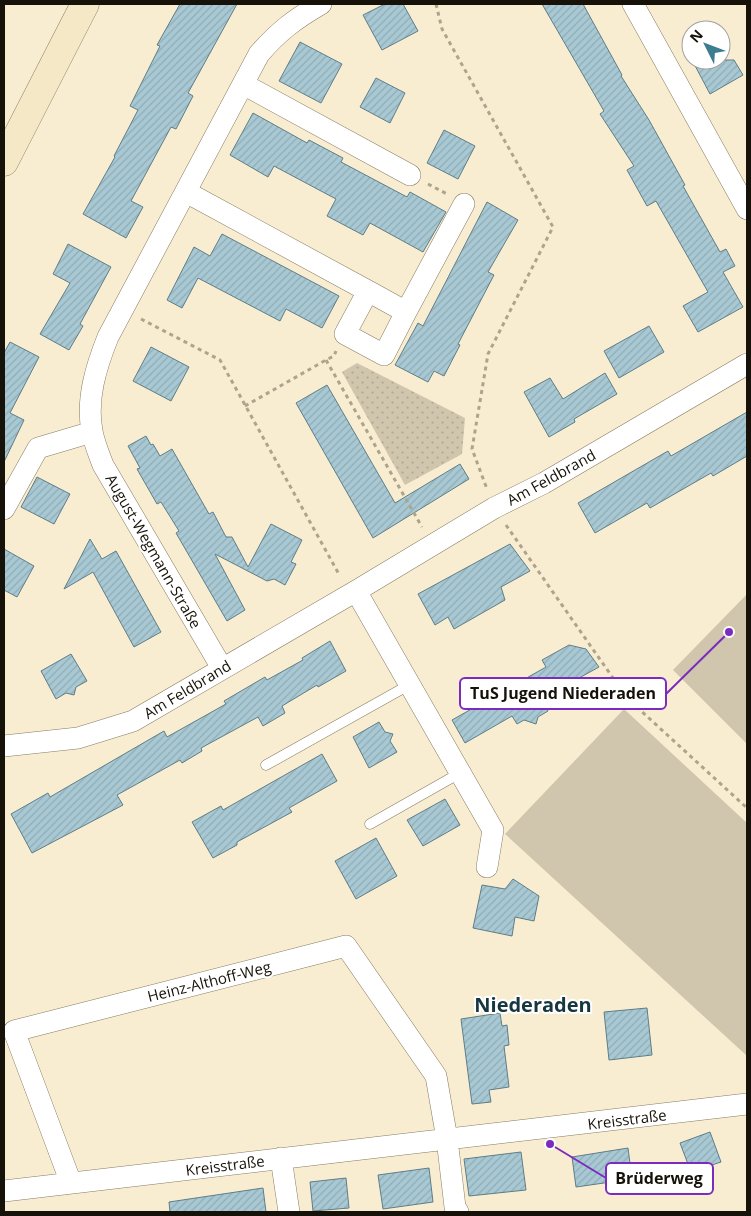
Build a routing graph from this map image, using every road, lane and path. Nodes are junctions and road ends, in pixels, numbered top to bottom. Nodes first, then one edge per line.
1 (85, 4) edge
2 (321, 4) edge
3 (436, 4) edge
4 (633, 4) edge
5 (243, 84) junction
6 (4, 162) edge
7 (410, 175) joint
8 (186, 192) junction
9 (464, 204) joint
10 (747, 209) edge
11 (368, 291) junction
12 (123, 309) junction
13 (406, 312) junction
14 (345, 334) junction
15 (326, 360) junction
16 (747, 364) edge
17 (245, 406) junction
18 (92, 432) junction
19 (494, 508) junction
20 (4, 510) edge
21 (432, 545) junction
22 (356, 591) junction
23 (222, 668) junction
24 (410, 685) junction
25 (4, 746) edge
26 (266, 765) dead end
27 (460, 773) junction
28 (747, 808) edge
29 (370, 824) dead end
30 (487, 867) dead end
31 (747, 1104) edge
32 (447, 1140) junction
33 (281, 1158) junction
34 (71, 1183) junction
35 (4, 1191) edge
36 (289, 1212) edge
37 (458, 1212) edge

1 - 6 street
2 - 5 street, August-Wegmann-Straße
3 - 19 path
4 - 10 street
5 - 7 street
5 - 8 street, August-Wegmann-Straße
7 - 9 path
8 - 11 street
8 - 12 street, August-Wegmann-Straße
9 - 13 street
11 - 13 street
11 - 14 street
12 - 17 path
12 - 18 street, August-Wegmann-Straße
13 - 14 street
14 - 15 path
15 - 17 path
15 - 21 path
16 - 19 street, Am Feldbrand
17 - 22 path
18 - 20 street
18 - 23 street, August-Wegmann-Straße
19 - 21 street, Am Feldbrand
19 - 28 path
21 - 22 street, Am Feldbrand
22 - 23 street, Am Feldbrand
22 - 24 street
23 - 25 street, Am Feldbrand
24 - 26 lane
24 - 27 street
27 - 29 lane
27 - 30 street
31 - 32 street, Kreisstraße
32 - 33 street, Kreisstraße
32 - 34 street, Heinz-Althoff-Weg
32 - 37 street
33 - 34 street, Kreisstraße
33 - 36 street
34 - 35 street, Kreisstraße

